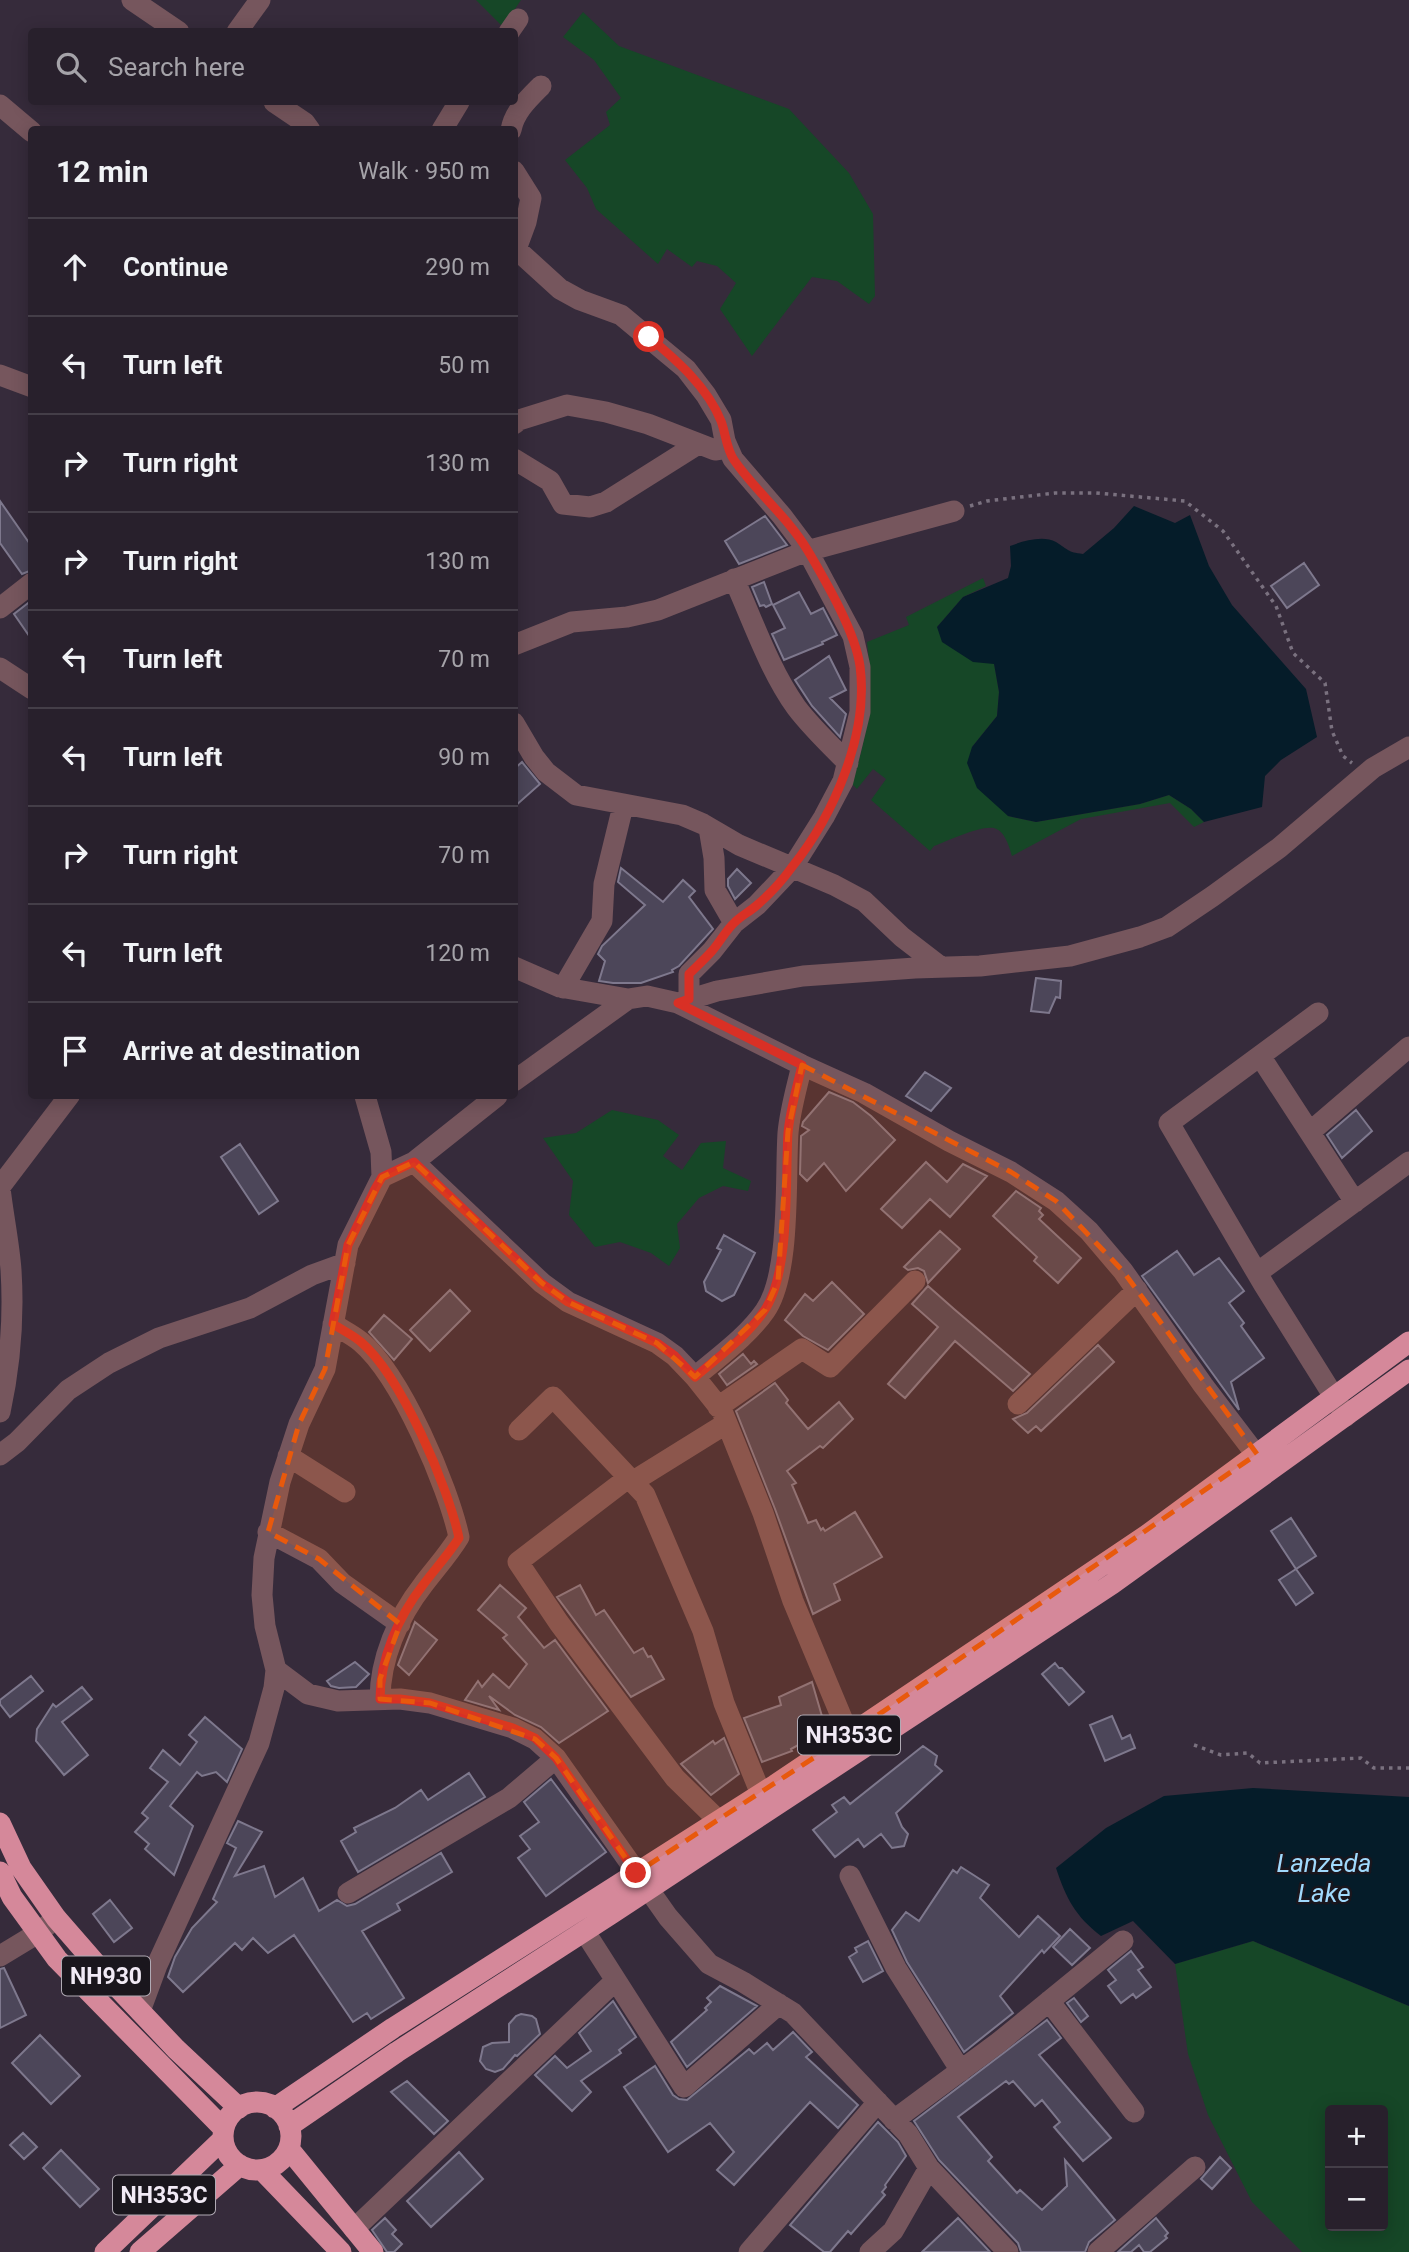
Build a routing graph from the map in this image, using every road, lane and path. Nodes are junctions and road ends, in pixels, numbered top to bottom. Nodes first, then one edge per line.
1 (132, 0) edge
2 (260, 0) edge
3 (173, 28) edge
4 (240, 28) edge
5 (541, 86) dead end
6 (278, 105) edge
7 (457, 105) edge
8 (0, 106) edge
9 (307, 126) edge
10 (444, 126) edge
11 (511, 126) edge
12 (28, 129) edge
13 (518, 177) edge
14 (518, 244) edge
15 (518, 251) edge
16 (0, 375) edge
17 (28, 386) edge
18 (518, 421) edge
19 (698, 444) junction
20 (728, 448) junction
21 (518, 461) edge
22 (954, 511) joint
23 (807, 551) junction
24 (734, 579) junction
25 (28, 586) edge
26 (0, 608) edge
27 (518, 643) edge
28 (0, 668) edge
29 (28, 686) edge
30 (518, 730) edge
31 (1409, 747) edge
32 (848, 763) junction
33 (1366, 774) junction
34 (623, 806) junction
35 (709, 828) junction
36 (792, 867) junction
37 (734, 923) junction
38 (941, 967) junction
39 (518, 969) edge
40 (562, 988) junction
41 (628, 999) junction
42 (683, 1001) junction
43 (1318, 1013) dead end
44 (1409, 1047) edge
45 (1260, 1056) junction
46 (802, 1065) junction
47 (518, 1078) edge
48 (67, 1099) edge
49 (366, 1099) edge
50 (493, 1099) edge
51 (1310, 1132) junction
52 (414, 1162) junction
53 (1409, 1162) edge
54 (382, 1177) junction
55 (0, 1187) edge
56 (1355, 1202) junction
57 (345, 1263) junction
58 (1257, 1273) junction
59 (915, 1281) dead end
60 (1137, 1290) junction
61 (333, 1324) junction
62 (1409, 1342) edge
63 (1409, 1370) edge
64 (695, 1377) junction
65 (1333, 1398) junction
66 (1018, 1404) dead end
67 (0, 1412) edge
68 (723, 1415) junction
69 (1346, 1416) junction
70 (519, 1430) dead end
71 (0, 1455) edge
72 (288, 1456) junction
73 (1263, 1462) junction
74 (630, 1480) junction
75 (345, 1492) dead end
76 (268, 1532) junction
77 (400, 1624) junction
78 (276, 1670) junction
79 (380, 1699) junction
80 (849, 1735) junction
81 (1194, 1745) dead end
82 (556, 1758) junction
83 (1409, 1768) edge
84 (765, 1803) junction
85 (719, 1821) junction
86 (0, 1822) edge
87 (0, 1872) edge
88 (850, 1876) dead end
89 (643, 1881) junction
90 (348, 1894) dead end
91 (56, 1918) junction
92 (585, 1932) junction
93 (38, 1933) junction
94 (1123, 1941) dead end
95 (0, 1956) edge
96 (615, 1981) junction
97 (1049, 2001) junction
98 (779, 2004) junction
99 (140, 2011) junction
100 (961, 2071) junction
101 (878, 2102) junction
102 (239, 2108) junction
103 (275, 2108) junction
104 (1135, 2112) dead end
105 (894, 2120) junction
106 (289, 2126) junction
107 (223, 2134) junction
108 (289, 2149) junction
109 (240, 2165) junction
110 (1195, 2167) dead end
111 (929, 2168) junction
112 (262, 2170) junction
113 (354, 2229) junction
114 (106, 2252) edge
115 (140, 2252) edge
116 (341, 2252) edge
117 (373, 2252) edge
118 (749, 2252) edge
119 (870, 2252) edge
120 (1008, 2252) edge
121 (1098, 2252) edge

1 - 3 street
2 - 4 street
5 - 11 street
6 - 9 street
7 - 10 street
8 - 12 street
13 - 14 street
15 - 20 street
16 - 17 street
18 - 19 street
19 - 20 street
19 - 21 street
20 - 23 street
22 - 23 street
22 - 33 path
23 - 24 street
23 - 32 street
24 - 27 street
24 - 32 street
25 - 26 street
28 - 29 street
30 - 34 street
31 - 33 street
32 - 36 street
33 - 38 street
34 - 35 street
34 - 40 street
35 - 36 street
35 - 37 street
36 - 37 street
36 - 38 street
37 - 42 street
38 - 42 street
39 - 40 street
40 - 41 street
41 - 42 street
41 - 47 street
42 - 46 street
43 - 45 street
44 - 51 street
45 - 51 street
45 - 58 street
46 - 60 street
46 - 64 street
48 - 55 street
49 - 54 street
50 - 52 street
51 - 56 street
52 - 54 street
52 - 64 street
53 - 56 street
54 - 57 street
55 - 67 street
56 - 58 street
57 - 61 street
57 - 71 street
58 - 65 street
59 - 68 street
60 - 66 street
60 - 73 street
61 - 72 street
61 - 77 street
62 - 65 highway, NH353C
63 - 69 highway, NH353C
64 - 68 street
65 - 69 street
65 - 73 highway, NH353C
68 - 74 street
68 - 80 street
69 - 73 highway, NH353C
70 - 74 street
72 - 75 street
72 - 76 street
73 - 80 highway, NH353C
73 - 84 highway, NH353C
74 - 84 street
74 - 85 street
76 - 77 street
76 - 78 street
77 - 79 street
78 - 79 street
78 - 99 street
79 - 82 street
80 - 84 highway, NH353C
81 - 83 path
82 - 89 street
82 - 90 street
84 - 85 highway, NH353C
84 - 89 highway, NH353C
85 - 89 highway, NH353C
86 - 91 highway, NH930
87 - 93 highway, NH930
88 - 100 street
89 - 92 highway, NH353C
89 - 98 street
89 - 103 highway, NH353C
91 - 93 street
91 - 99 highway, NH930
92 - 96 street
92 - 106 highway, NH353C
93 - 95 street
93 - 107 highway, NH930
94 - 97 street
96 - 98 street
96 - 113 street
97 - 100 street
97 - 104 street
98 - 101 street
99 - 102 highway, NH930
100 - 105 street
101 - 105 street
101 - 118 street
102 - 103 highway
102 - 107 highway
103 - 106 highway
105 - 111 street
106 - 108 highway
107 - 109 highway, NH930
107 - 114 highway, NH353C
108 - 112 highway
108 - 113 highway
109 - 112 highway
109 - 115 highway, NH353C
110 - 121 street
111 - 119 street
111 - 120 street
112 - 116 highway
113 - 117 highway

